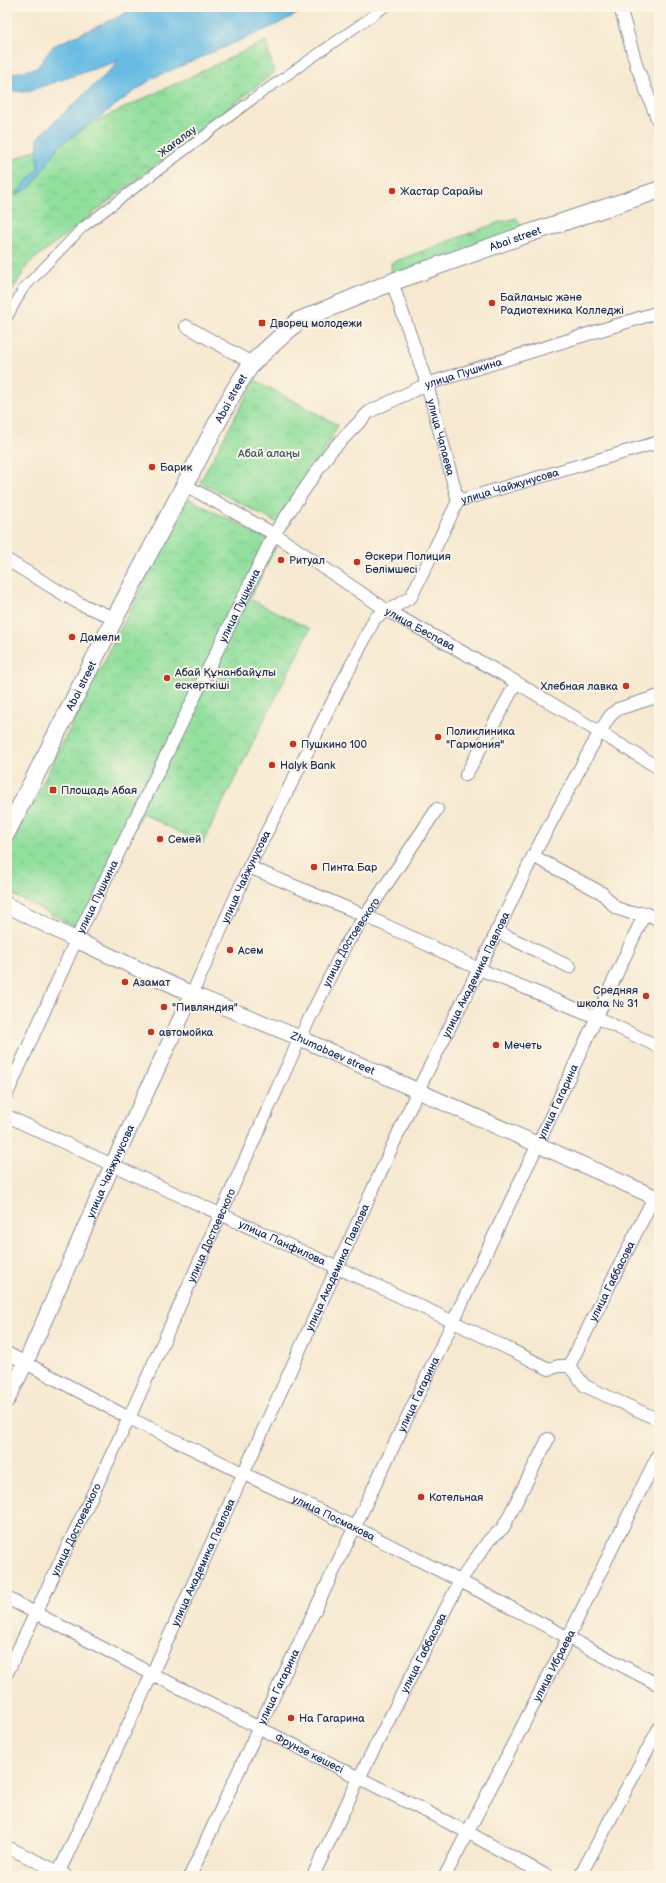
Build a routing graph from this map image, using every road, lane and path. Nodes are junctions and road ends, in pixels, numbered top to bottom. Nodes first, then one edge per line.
1 (385, 7) edge
2 (620, 7) edge
3 (659, 123) edge
4 (659, 190) edge
5 (392, 282) junction
6 (659, 312) edge
7 (7, 318) edge
8 (186, 326) dead end
9 (252, 363) junction
10 (427, 384) junction
11 (659, 442) edge
12 (185, 485) junction
13 (458, 501) junction
14 (274, 534) junction
15 (7, 560) edge
16 (388, 610) junction
17 (115, 618) junction
18 (516, 683) junction
19 (659, 696) edge
20 (599, 733) junction
21 (659, 768) edge
22 (466, 775) dead end
23 (437, 809) dead end
24 (7, 832) edge
25 (534, 856) junction
26 (249, 868) junction
27 (7, 905) edge
28 (645, 913) junction
29 (366, 916) junction
30 (659, 920) edge
31 (496, 931) junction
32 (76, 940) junction
33 (570, 967) dead end
34 (479, 969) junction
35 (192, 994) junction
36 (596, 1017) junction
37 (300, 1038) junction
38 (659, 1047) edge
39 (418, 1090) junction
40 (7, 1094) edge
41 (7, 1116) edge
42 (538, 1144) junction
43 (112, 1166) junction
44 (656, 1198) edge
45 (221, 1214) junction
46 (336, 1267) junction
47 (453, 1320) junction
48 (7, 1353) edge
49 (26, 1362) junction
50 (569, 1366) junction
51 (7, 1400) edge
52 (129, 1418) junction
53 (659, 1420) edge
54 (548, 1439) dead end
55 (659, 1453) edge
56 (244, 1474) junction
57 (354, 1527) junction
58 (460, 1581) junction
59 (7, 1598) edge
60 (36, 1614) junction
61 (568, 1638) junction
62 (7, 1673) edge
63 (152, 1674) junction
64 (659, 1685) edge
65 (259, 1727) junction
66 (659, 1728) edge
67 (359, 1778) junction
68 (467, 1832) junction
69 (7, 1847) edge
70 (60, 1875) edge
71 (190, 1876) edge
72 (313, 1876) edge
73 (445, 1876) edge
74 (547, 1876) edge
75 (580, 1876) edge

1 - 7 street, Жағалау
2 - 3 street
4 - 5 main road, Abai street
5 - 9 main road, Abai street
5 - 10 street, улица Чапаева
6 - 10 street, улица Пушкина
8 - 9 street
9 - 12 main road, Abai street
10 - 13 street, улица Чапаева
10 - 14 street, улица Пушкина
11 - 13 street, улица Чайжунусова
12 - 14 street, улица Беспава
12 - 17 main road, Abai street
13 - 16 street, улица Чайжунусова
14 - 16 street, улица Беспава
14 - 32 street, улица Пушкина
15 - 17 street
16 - 18 street, улица Беспава
16 - 26 street, улица Чайжунусова
17 - 24 main road, Abai street
18 - 20 street, улица Беспава
18 - 22 street
19 - 20 street, улица Академика Павлова
20 - 21 street, улица Беспава
20 - 25 street, улица Академика Павлова
23 - 29 street, улица Достоевского
25 - 28 street
25 - 31 street, улица Академика Павлова
26 - 29 street
26 - 35 street, улица Чайжунусова
27 - 32 street, Zhumabaev street
28 - 30 street
28 - 36 street, улица Гагарина
29 - 34 street
29 - 37 street, улица Достоевского
31 - 33 street
31 - 34 street, улица Академика Павлова
32 - 35 street, Zhumabaev street
32 - 40 street, улица Пушкина
34 - 36 street
34 - 39 street, улица Академика Павлова
35 - 37 street, Zhumabaev street
35 - 43 street, улица Чайжунусова
36 - 38 street
36 - 42 street, улица Гагарина
37 - 39 street, Zhumabaev street
37 - 45 street, улица Достоевского
39 - 42 street, Zhumabaev street
39 - 46 street, улица Академика Павлова
41 - 43 street, улица Панфилова
42 - 44 street, Zhumabaev street
42 - 47 street, улица Гагарина
43 - 45 street, улица Панфилова
43 - 49 street, улица Чайжунусова
44 - 50 street, улица Габбасова
45 - 46 street, улица Панфилова
45 - 52 street, улица Достоевского
46 - 47 street, улица Панфилова
46 - 56 street, улица Академика Павлова
47 - 50 street, улица Панфилова
47 - 57 street, улица Гагарина
48 - 49 street, улица Посмакова
49 - 51 street, улица Чайжунусова
49 - 52 street, улица Посмакова
50 - 53 street
52 - 56 street, улица Посмакова
52 - 60 street, улица Достоевского
54 - 58 street, улица Габбасова
55 - 61 street, улица Ибраева
56 - 57 street, улица Посмакова
56 - 63 street, улица Академика Павлова
57 - 58 street, улица Посмакова
57 - 65 street, улица Гагарина
58 - 61 street, улица Посмакова
58 - 67 street, улица Габбасова
59 - 60 street, Фрунзе көшесі
60 - 62 street, улица Достоевского
60 - 63 street, Фрунзе көшесі
61 - 64 street, улица Посмакова
61 - 68 street, улица Ибраева
63 - 65 street, Фрунзе көшесі
63 - 70 street, улица Академика Павлова
65 - 67 street, Фрунзе көшесі
65 - 71 street, улица Гагарина
66 - 75 street
67 - 68 street, Фрунзе көшесі
67 - 72 street, улица Габбасова
68 - 73 street, улица Ибраева
68 - 74 street, Фрунзе көшесі
69 - 70 street

